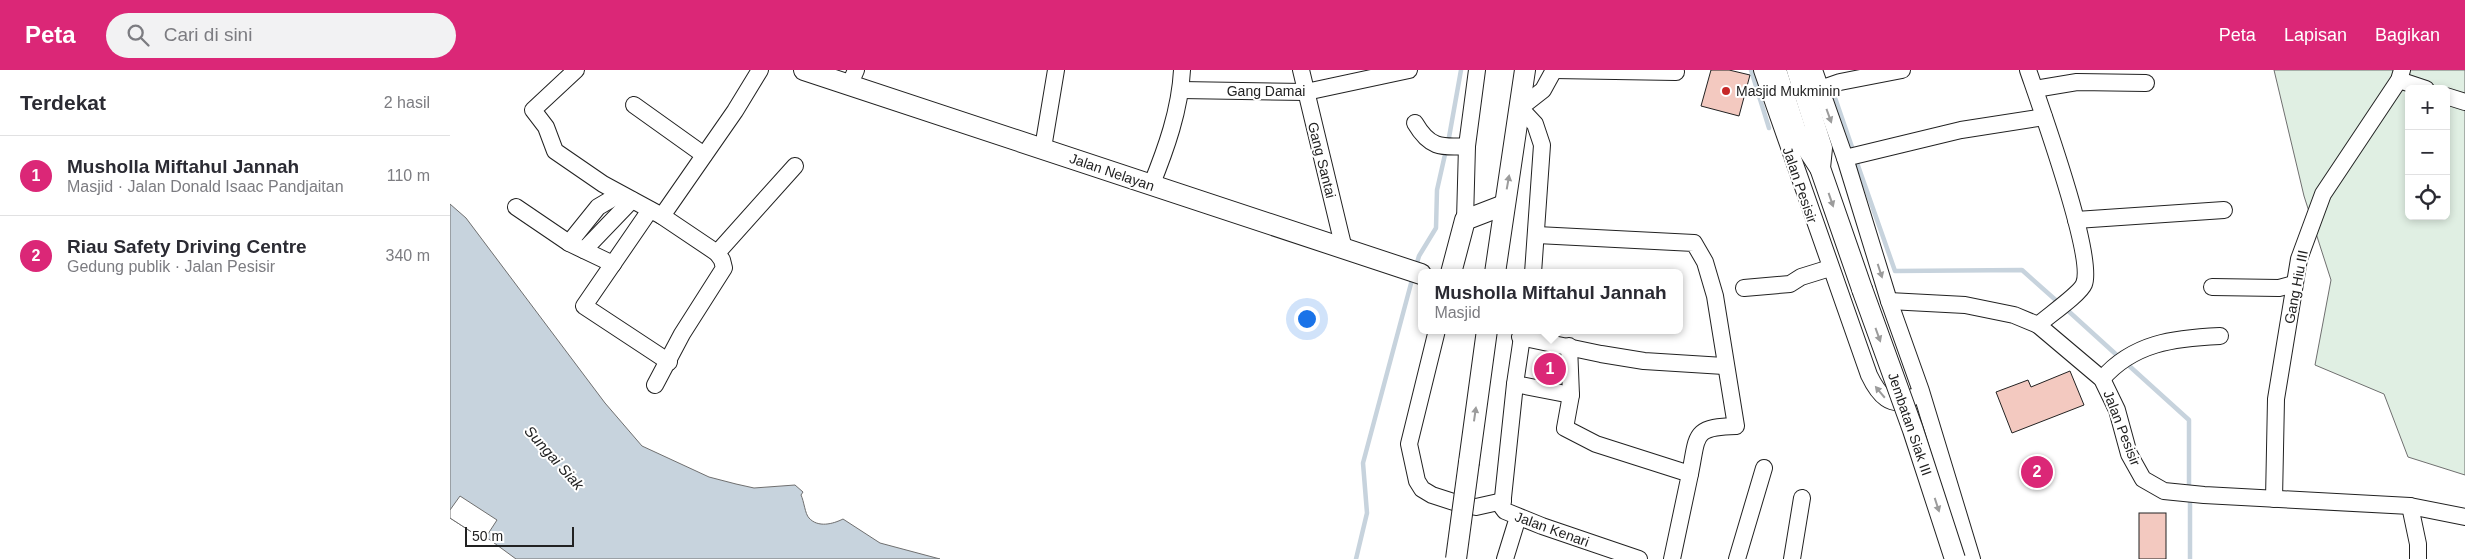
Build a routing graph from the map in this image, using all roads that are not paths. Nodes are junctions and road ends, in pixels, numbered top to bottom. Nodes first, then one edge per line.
1 (576, 70) edge
2 (760, 70) edge
3 (804, 70) edge
4 (1056, 70) edge
5 (1182, 70) edge
6 (1301, 70) edge
7 (1409, 70) edge
8 (1477, 70) edge
9 (1525, 70) edge
10 (1554, 70) edge
11 (1762, 70) edge
12 (1776, 70) edge
13 (1797, 70) edge
14 (1814, 70) edge
15 (1902, 70) edge
16 (2028, 70) edge
17 (1676, 72) dead end
18 (2401, 75) edge
19 (853, 78) edge
20 (2146, 83) dead end
21 (2419, 85) edge
22 (1830, 86) junction
23 (2035, 89) junction
24 (1181, 90) junction
25 (1306, 92) junction
26 (2450, 97) edge
27 (2465, 102) edge
28 (634, 105) dead end
29 (1520, 108) junction
30 (2044, 117) junction
31 (1415, 123) dead end
32 (1460, 147) junction
33 (1043, 148) junction
34 (704, 154) junction
35 (1848, 158) junction
36 (795, 166) dead end
37 (1820, 168) junction
38 (1152, 186) junction
39 (626, 197) junction
40 (1504, 205) junction
41 (516, 206) dead end
42 (2224, 210) dead end
43 (656, 213) junction
44 (1465, 220) junction
45 (2076, 220) junction
46 (1537, 235) junction
47 (576, 247) junction
48 (1344, 249) junction
49 (716, 253) junction
50 (613, 264) junction
51 (1830, 268) junction
52 (1452, 269) edge
53 (1496, 269) edge
54 (1533, 269) edge
55 (1414, 272) edge
56 (2294, 284) junction
57 (2212, 287) dead end
58 (1744, 288) dead end
59 (1889, 301) junction
60 (2043, 320) junction
61 (1436, 334) edge
62 (1486, 334) edge
63 (1522, 334) edge
64 (1526, 334) edge
65 (2220, 336) dead end
66 (1569, 346) junction
67 (669, 362) junction
68 (1724, 366) junction
69 (2102, 379) junction
70 (1514, 384) junction
71 (655, 385) dead end
72 (1920, 391) junction
73 (1571, 395) junction
74 (1764, 468) dead end
75 (1690, 474) junction
76 (1802, 498) dead end
77 (2274, 499) junction
78 (1503, 501) junction
79 (2410, 506) junction
80 (1518, 517) junction
81 (2465, 517) edge
82 (1456, 559) edge
83 (1505, 559) edge
84 (1639, 559) edge
85 (1672, 559) edge
86 (1737, 559) edge
87 (1792, 559) edge
88 (1954, 559) edge
89 (1972, 559) edge
90 (2418, 559) edge

1 - 39 street
2 - 34 street
3 - 19 main road, Jalan Nelayan
4 - 33 street
5 - 24 street
6 - 25 street, Gang Santai
7 - 25 street, Gang Damai
8 - 32 street
9 - 29 main road
10 - 17 street
10 - 29 street
11 - 51 street, Jalan Pesisir
12 - 37 main road
13 - 37 main road
14 - 22 street
15 - 22 street
16 - 23 street
18 - 21 street
18 - 56 street, Gang Hiu III
19 - 33 main road, Jalan Nelayan
20 - 23 street
22 -> 35 street
23 - 30 street
24 - 25 street, Gang Damai
24 - 38 street
25 - 48 street, Gang Santai
26 - 27 street
28 - 34 street
40 -> 29 main road
29 - 46 street
30 - 35 street
30 - 45 street
31 - 32 street
32 - 44 street
33 - 38 main road, Jalan Nelayan
34 - 43 street
35 -> 59 street
36 - 49 street
37 -> 88 main road, Jembatan Siak III, bridge
38 - 48 main road, Jalan Nelayan
39 - 43 street
39 - 47 street
40 - 44 main road
40 - 53 main road
41 - 47 street
42 - 45 street
43 - 49 street
43 - 50 street
44 - 52 main road
45 - 60 street
46 - 54 street
46 - 68 street
47 - 50 street
48 - 55 main road, Jalan Nelayan
49 - 67 street
50 - 67 street
51 - 58 street
72 -> 51 street, Jalan Pesisir
56 - 57 street
56 - 77 street, Gang Hiu III
59 - 60 street, Jalan Pesisir
59 - 72 street
60 - 69 street, Jalan Pesisir
61 - 78 street
82 -> 62 main road, bridge
63 - 70 street
64 - 66 street
65 - 69 street
66 - 68 street
66 - 73 street
67 - 71 street
68 - 75 street
69 - 77 street, Jalan Pesisir
70 - 73 street
70 - 78 street
72 - 89 street
73 - 75 street
74 - 86 street
75 - 85 street
76 - 87 street
77 - 79 street, Jalan Pesisir
78 - 80 street, Jalan Kenari
79 - 81 street, Jalan Pesisir
79 - 90 street
80 - 83 street
80 - 84 street, Jalan Kenari

